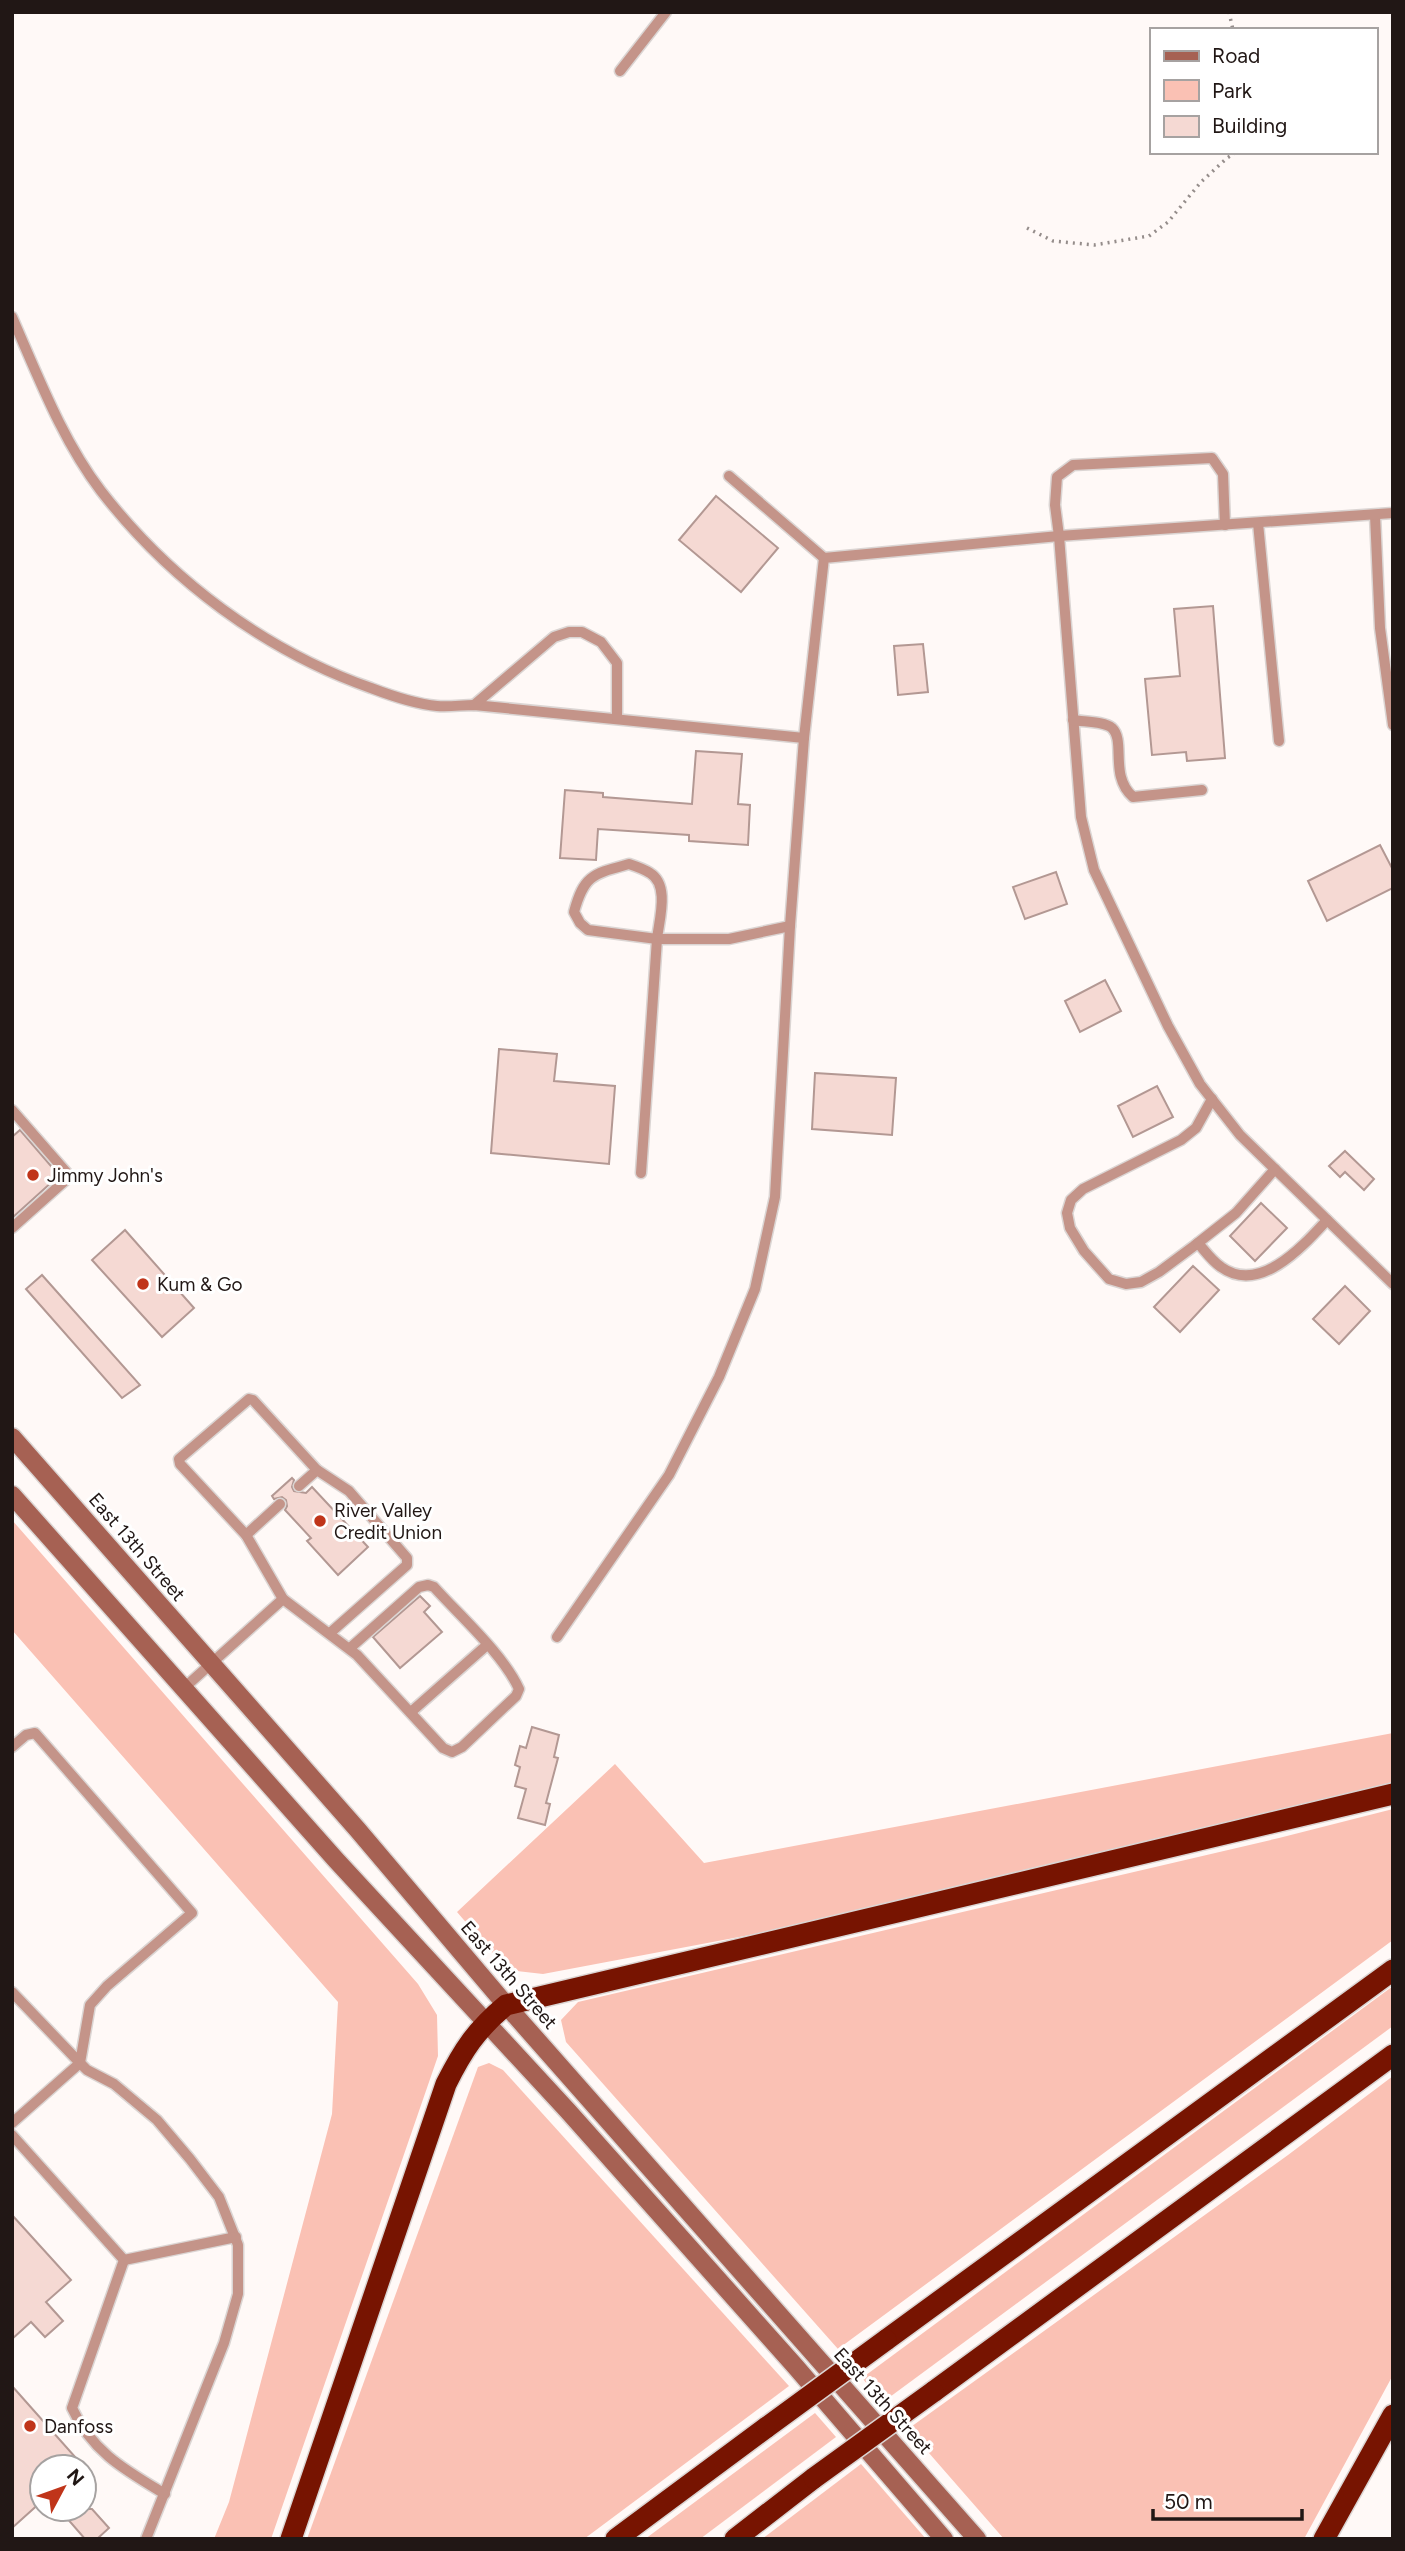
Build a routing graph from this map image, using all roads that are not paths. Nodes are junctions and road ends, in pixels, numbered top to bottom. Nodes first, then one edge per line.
1 (666, 12) edge
2 (620, 71) dead end
3 (12, 317) edge
4 (729, 476) dead end
5 (1393, 513) edge
6 (1376, 515) junction
7 (1258, 523) junction
8 (1225, 525) junction
9 (1059, 536) junction
10 (824, 558) junction
11 (474, 705) junction
12 (617, 718) junction
13 (1073, 720) junction
14 (1393, 725) edge
15 (804, 738) junction
16 (1279, 741) dead end
17 (1202, 790) dead end
18 (790, 926) junction
19 (657, 939) junction
20 (1212, 1099) junction
21 (12, 1110) edge
22 (1275, 1169) junction
23 (641, 1173) dead end
24 (1327, 1220) junction
25 (12, 1228) edge
26 (1198, 1243) junction
27 (1393, 1284) edge
28 (12, 1437) edge
29 (317, 1470) junction
30 (299, 1486) dead end
31 (12, 1495) edge
32 (280, 1504) dead end
33 (246, 1535) junction
34 (283, 1599) junction
35 (330, 1633) junction
36 (557, 1637) dead end
37 (487, 1645) junction
38 (349, 1649) junction
39 (212, 1664) junction
40 (184, 1688) junction
41 (411, 1712) junction
42 (12, 1747) edge
43 (1393, 1794) edge
44 (1393, 1970) edge
45 (12, 1992) edge
46 (506, 2005) junction
47 (486, 2022) junction
48 (1393, 2055) edge
49 (80, 2063) junction
50 (12, 2123) edge
51 (12, 2135) edge
52 (236, 2237) junction
53 (124, 2260) junction
54 (1393, 2415) edge
55 (165, 2494) junction
56 (146, 2539) edge
57 (291, 2539) edge
58 (616, 2539) edge
59 (735, 2539) edge
60 (944, 2539) edge
61 (977, 2539) edge
62 (1324, 2539) edge

1 - 2 lane
3 - 11 lane
4 - 10 lane
5 - 6 lane
6 - 7 lane
6 - 14 lane
7 - 8 lane
7 - 16 lane
8 - 9 lane
8 - 9 lane
9 - 10 lane
9 - 13 lane
10 - 15 lane
11 - 12 lane
11 - 12 lane
12 - 15 lane
13 - 17 lane
13 - 20 lane
15 - 18 lane
18 - 19 lane
18 - 36 lane
19 - 19 lane
19 - 23 lane
20 - 22 lane
20 - 26 lane
21 - 25 lane
22 - 24 lane
22 - 26 lane
24 - 26 lane
24 - 27 lane
28 - 39 main road, East 13th Street
29 - 30 lane
29 - 33 lane
29 - 35 lane
31 - 40 main road
32 - 33 lane
33 - 34 lane
34 - 35 lane
34 - 39 lane
35 - 38 lane
37 - 38 lane
37 - 41 lane
37 - 41 lane
38 - 41 lane
39 - 40 lane
39 - 46 main road, East 13th Street
40 - 47 main road
42 - 49 lane
43 - 46 highway
44 - 58 highway, bridge
45 - 49 lane
46 - 47 highway
46 - 61 main road, East 13th Street
47 - 57 highway
47 - 60 main road
48 - 59 highway, bridge
49 - 50 lane
49 - 52 lane
51 - 53 lane
52 - 53 lane
52 - 55 lane
53 - 55 lane
54 - 62 highway
55 - 56 lane

